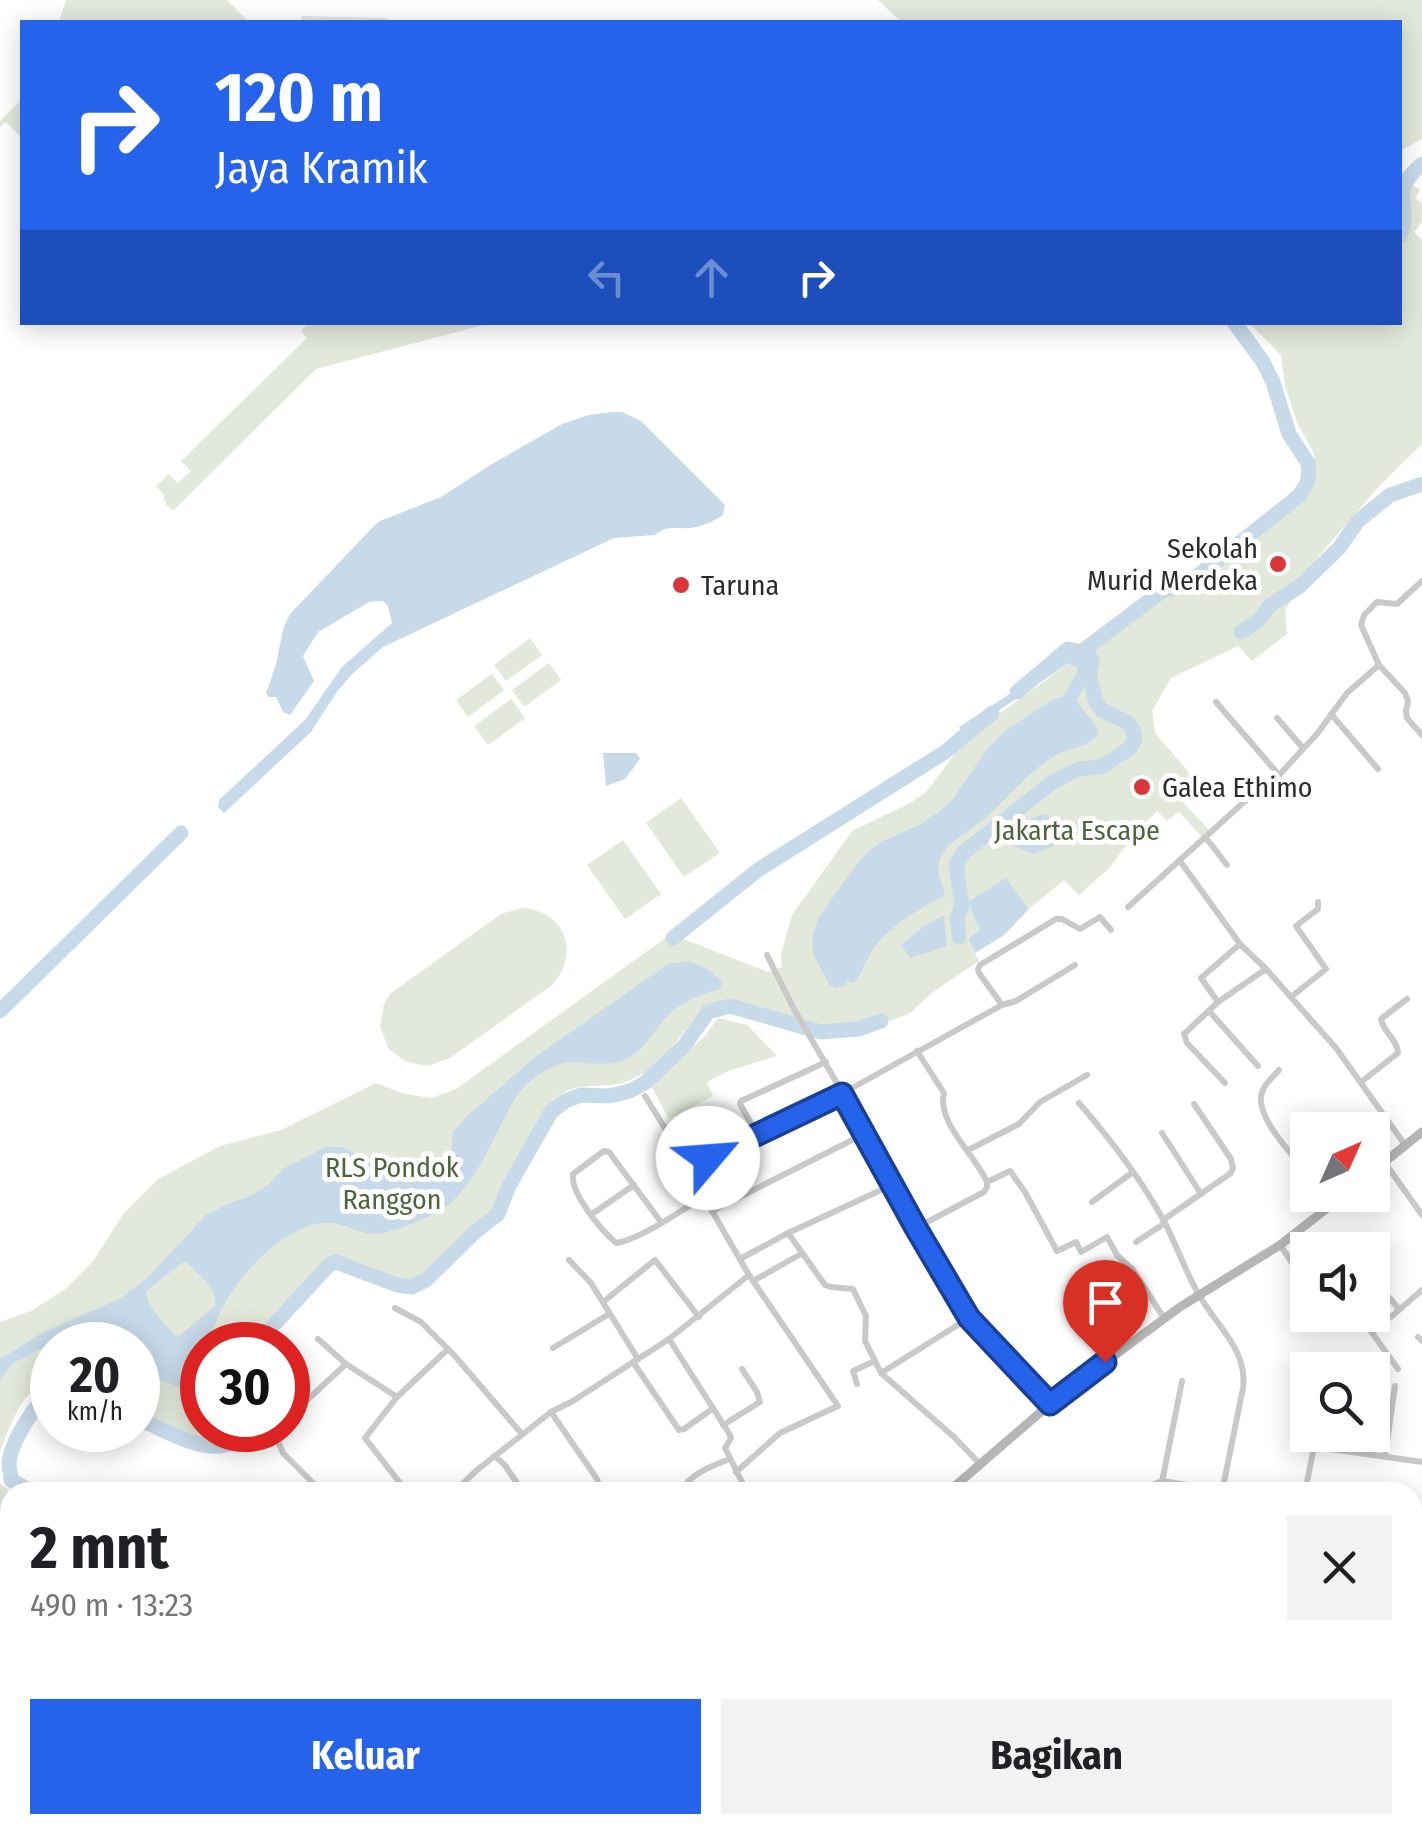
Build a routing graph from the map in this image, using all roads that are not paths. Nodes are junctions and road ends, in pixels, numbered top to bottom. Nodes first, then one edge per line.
1 (1422, 581) edge
2 (1379, 665) junction
3 (1216, 702) dead end
4 (1331, 714) junction
5 (1278, 718) dead end
6 (1422, 734) edge
7 (1303, 748) junction
8 (1378, 769) dead end
9 (1279, 776) junction
10 (1206, 838) junction
11 (1180, 861) junction
12 (1227, 865) dead end
13 (1318, 902) dead end
14 (1128, 908) dead end
15 (1111, 930) dead end
16 (1240, 944) junction
17 (767, 955) dead end
18 (1075, 965) dead end
19 (1266, 969) junction
20 (1291, 997) junction
21 (1407, 999) dead end
22 (1218, 1002) junction
23 (1002, 1004) junction
24 (1209, 1010) junction
25 (917, 1051) junction
26 (826, 1062) junction
27 (1258, 1066) dead end
28 (1279, 1070) dead end
29 (1087, 1075) dead end
30 (1361, 1082) junction
31 (1225, 1084) dead end
32 (842, 1094) junction
33 (645, 1096) dead end
34 (1079, 1104) dead end
35 (1194, 1104) dead end
36 (1422, 1132) edge
37 (866, 1133) junction
38 (757, 1134) junction
39 (1162, 1134) dead end
40 (1406, 1146) junction
41 (968, 1150) junction
42 (1290, 1151) edge
43 (1390, 1158) edge
44 (690, 1167) junction
45 (1390, 1169) edge
46 (1133, 1172) junction
47 (987, 1182) junction
48 (634, 1185) junction
49 (892, 1185) junction
50 (1200, 1194) junction
51 (704, 1196) junction
52 (1092, 1202) dead end
53 (712, 1210) junction
54 (1319, 1212) edge
55 (592, 1214) junction
56 (1422, 1215) edge
57 (660, 1222) junction
58 (1164, 1222) junction
59 (916, 1228) junction
60 (788, 1233) junction
61 (1136, 1242) dead end
62 (1280, 1244) junction
63 (801, 1254) junction
64 (740, 1259) junction
65 (1290, 1259) edge
66 (569, 1260) dead end
67 (751, 1278) junction
68 (1422, 1290) edge
69 (1198, 1295) junction
70 (1390, 1299) edge
71 (603, 1302) junction
72 (395, 1308) dead end
73 (1399, 1309) junction
74 (609, 1314) junction
75 (1390, 1316) edge
76 (699, 1318) junction
77 (969, 1318) junction
78 (1164, 1318) junction
79 (1371, 1332) edge
80 (318, 1339) dead end
81 (670, 1339) junction
82 (553, 1348) dead end
83 (448, 1349) junction
84 (636, 1360) junction
85 (875, 1361) junction
86 (346, 1364) junction
87 (1398, 1369) dead end
88 (742, 1370) dead end
89 (881, 1373) junction
90 (1182, 1382) dead end
91 (858, 1384) dead end
92 (1395, 1386) dead end
93 (398, 1396) junction
94 (310, 1397) edge
95 (1050, 1404) junction
96 (712, 1410) junction
97 (551, 1412) junction
98 (724, 1426) junction
99 (522, 1434) junction
100 (282, 1452) edge
101 (1313, 1452) edge
102 (1358, 1452) edge
103 (494, 1456) junction
104 (1385, 1456) junction
105 (730, 1459) junction
106 (1422, 1462) edge
107 (980, 1464) junction
108 (736, 1472) junction
109 (312, 1482) edge
110 (398, 1482) edge
111 (465, 1482) edge
112 (517, 1482) edge
113 (598, 1482) edge
114 (688, 1482) edge
115 (742, 1482) edge
116 (959, 1482) edge
117 (1162, 1482) edge
118 (1227, 1482) edge
119 (1308, 1482) edge

1 - 2 street
2 - 4 street
2 - 6 street
3 - 9 street
4 - 7 street
4 - 8 street
5 - 7 street
7 - 9 street
9 - 10 street
10 - 11 street
10 - 12 street
11 - 14 street
11 - 16 street
13 - 20 street
15 - 23 street
16 - 19 street
16 - 22 street
17 - 26 street
18 - 23 street
19 - 20 street
19 - 22 street
20 - 30 street
21 - 30 street
22 - 24 street
23 - 25 street
24 - 27 street
24 - 31 street
25 - 32 street
25 - 41 street
26 - 32 street
26 - 38 street
28 - 42 street
29 - 41 street
30 - 40 street
32 - 37 street
32 - 38 street
33 - 44 street
34 - 46 street
35 - 50 street
36 - 40 main road
37 - 49 street
37 - 53 street
38 - 44 street
39 - 50 street
40 - 43 main road
41 - 47 street
44 - 51 street
45 - 56 street
46 - 52 street
46 - 58 street
47 - 59 street
47 - 78 street
48 - 55 street
48 - 55 street
48 - 57 street
49 - 59 street
49 - 60 street
50 - 58 street
51 - 53 street
51 - 57 street
53 - 64 street
54 - 62 main road
55 - 57 street
58 - 61 street
58 - 69 street
59 - 77 street
60 - 63 street
60 - 64 street
62 - 65 street
62 - 69 main road
63 - 67 street
63 - 85 street
64 - 67 street
66 - 71 street
67 - 76 street
67 - 108 street
68 - 73 street
69 - 78 main road
69 - 118 street
70 - 73 street
71 - 74 street
71 - 76 street
72 - 83 street
73 - 75 street
74 - 82 street
74 - 84 street
76 - 81 street
77 - 89 street
77 - 95 street
78 - 95 main road
79 - 87 street
80 - 86 street
81 - 84 street
81 - 96 street
83 - 93 street
83 - 99 street
84 - 96 street
84 - 97 street
85 - 89 street
85 - 91 street
86 - 93 street
86 - 94 street
88 - 98 street
89 - 107 street
90 - 117 street
92 - 104 street
93 - 110 street
95 - 107 main road
96 - 98 street
97 - 99 street
97 - 113 street
98 - 105 street
99 - 103 street
100 - 109 street
101 - 119 street
102 - 104 street
103 - 111 street
103 - 112 street
104 - 106 street
105 - 108 street
105 - 114 street
107 - 116 main road
108 - 115 street

